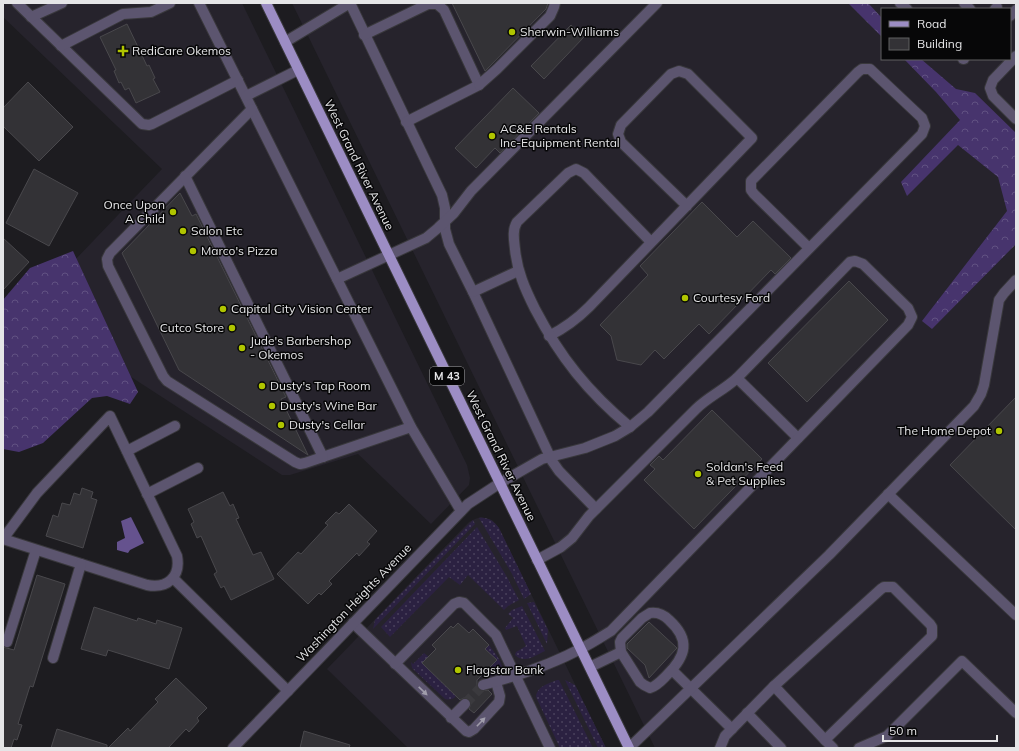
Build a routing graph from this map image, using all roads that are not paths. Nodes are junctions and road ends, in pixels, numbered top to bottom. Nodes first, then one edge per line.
1 (16, 3) edge
2 (62, 3) edge
3 (170, 3) edge
4 (200, 3) edge
5 (266, 3) edge
6 (350, 3) edge
7 (555, 3) edge
8 (657, 3) edge
9 (32, 18) junction
10 (364, 35) junction
11 (285, 42) junction
12 (60, 46) junction
13 (1016, 56) edge
14 (298, 70) junction
15 (238, 80) junction
16 (479, 84) junction
17 (246, 96) junction
18 (252, 109) junction
19 (1016, 119) edge
20 (406, 122) junction
21 (185, 176) junction
22 (687, 206) junction
23 (444, 222) junction
24 (651, 242) junction
25 (809, 248) junction
26 (389, 255) junction
27 (518, 271) junction
28 (337, 279) junction
29 (1016, 280) edge
30 (473, 292) junction
31 (549, 336) junction
32 (737, 378) junction
33 (175, 426) dead end
34 (411, 426) junction
35 (630, 427) junction
36 (798, 438) junction
37 (127, 451) junction
38 (550, 456) junction
39 (323, 457) junction
40 (198, 468) dead end
41 (500, 483) junction
42 (147, 494) junction
43 (888, 494) junction
44 (596, 509) junction
45 (461, 511) junction
46 (3, 539) edge
47 (36, 550) junction
48 (537, 560) junction
49 (81, 564) junction
50 (173, 578) junction
51 (1016, 615) edge
52 (353, 623) junction
53 (7, 642) dead end
54 (581, 649) junction
55 (621, 652) junction
56 (53, 658) dead end
57 (395, 664) junction
58 (590, 667) junction
59 (672, 670) junction
60 (516, 676) junction
61 (496, 682) junction
62 (483, 685) tunnel mouth
63 (774, 686) junction
64 (690, 688) junction
65 (288, 691) junction
66 (465, 704) tunnel mouth
67 (747, 713) junction
68 (1016, 714) edge
69 (451, 718) junction
70 (732, 729) junction
71 (825, 740) junction
72 (233, 748) edge
73 (550, 748) edge
74 (629, 748) edge
75 (720, 748) edge
76 (781, 748) edge
77 (833, 748) edge
78 (859, 748) edge

1 - 9 street
2 - 9 street
3 - 12 street
4 - 15 street
5 - 11 main road, West Grand River Avenue / M 43
6 - 10 street
6 - 11 street
7 - 16 street
8 - 23 street
9 - 12 street
10 - 16 street
10 - 20 street
11 - 14 main road, West Grand River Avenue / M 43
12 - 15 street
13 - 19 street
14 - 17 street
14 - 26 main road, West Grand River Avenue / M 43
15 - 17 street
16 - 20 street
17 - 18 street
18 - 21 street
18 - 28 street
20 - 23 street
21 - 39 street
21 - 39 street
22 - 22 street
22 - 24 street
23 - 26 street
23 - 30 street
24 - 27 street
24 - 31 street
25 - 25 street, Washington Heights Avenue
25 - 35 street, Washington Heights Avenue
26 - 28 street
26 - 41 main road, West Grand River Avenue / M 43
27 - 30 street
27 - 31 street
28 - 34 street
29 - 43 street
30 - 38 street
31 - 35 street
32 - 36 street
32 - 36 street
32 - 44 street
33 - 37 street
34 - 39 street
34 - 45 street
35 - 38 street, Washington Heights Avenue
36 - 54 street
37 - 42 street
37 - 46 street
38 - 41 street, Washington Heights Avenue
38 - 44 street
40 - 42 street
41 - 45 street, Washington Heights Avenue
41 - 48 main road, West Grand River Avenue / M 43
42 - 50 street
43 - 51 street
43 - 64 street
44 - 48 street
45 - 52 street, Washington Heights Avenue
46 - 47 street
47 - 49 street
47 - 53 street
48 - 54 main road, West Grand River Avenue / M 43
49 - 50 street
49 - 56 street
50 - 65 street
52 - 57 street
52 - 65 street, Washington Heights Avenue
54 - 58 main road, West Grand River Avenue / M 43
54 - 60 street
55 - 58 street
55 - 59 street
55 - 59 street
57 - 60 street
57 -> 69 street
58 - 74 main road, West Grand River Avenue / M 43
59 - 64 street
60 - 61 street
60 - 73 street
61 - 62 street
69 -> 61 street
63 - 67 street
63 - 71 street
63 - 71 street
64 - 70 street
64 - 74 street
65 - 72 street, Washington Heights Avenue
66 - 69 street
67 - 70 street
67 - 76 street
68 - 78 street
70 - 75 street
71 - 77 street

